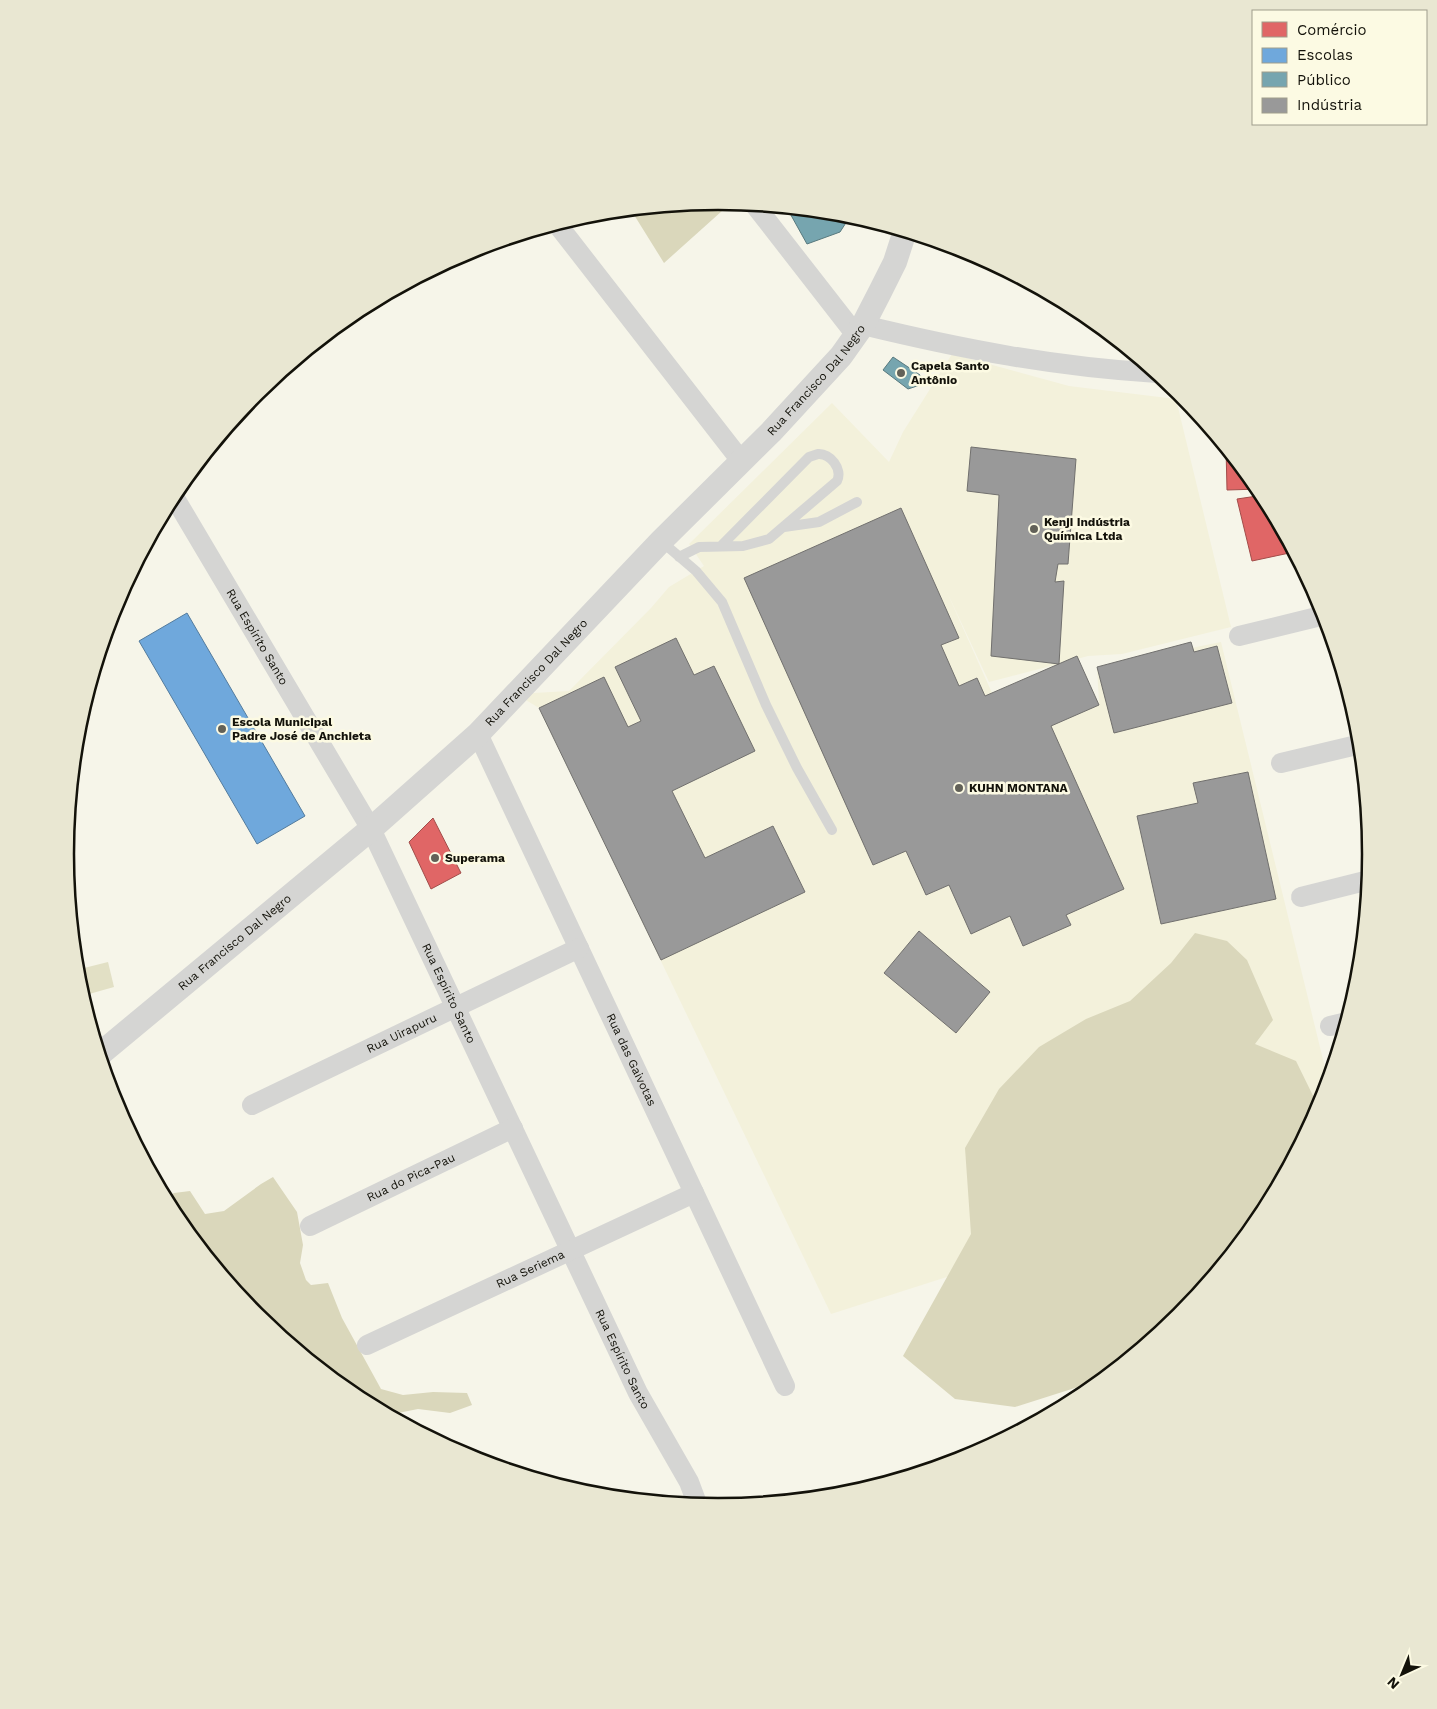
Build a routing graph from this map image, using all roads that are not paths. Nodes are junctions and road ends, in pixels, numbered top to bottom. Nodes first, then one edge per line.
1 (760, 211) edge
2 (561, 230) edge
3 (903, 237) edge
4 (860, 330) junction
5 (1146, 372) edge
6 (742, 462) junction
7 (857, 502) dead end
8 (177, 503) edge
9 (784, 527) junction
10 (721, 546) junction
11 (670, 549) junction
12 (1317, 617) edge
13 (1239, 636) dead end
14 (478, 734) junction
15 (1354, 746) edge
16 (1281, 763) dead end
17 (371, 828) junction
18 (832, 830) dead end
19 (1362, 882) edge
20 (1301, 897) dead end
21 (580, 948) junction
22 (456, 1007) junction
23 (105, 1050) edge
24 (252, 1105) dead end
25 (514, 1128) junction
26 (694, 1193) junction
27 (310, 1226) dead end
28 (571, 1250) junction
29 (367, 1345) dead end
30 (785, 1386) dead end
31 (695, 1498) edge

1 - 4 street
2 - 6 street
3 - 4 street, Rua Francisco Dal Negro
4 - 5 street
4 - 6 street, Rua Francisco Dal Negro
6 - 11 street, Rua Francisco Dal Negro
7 - 9 lane
8 - 17 street, Rua Espírito Santo
9 - 10 lane
9 - 10 lane
10 - 11 lane
11 - 14 street, Rua Francisco Dal Negro
11 - 18 lane
12 - 13 street
14 - 17 street, Rua Francisco Dal Negro
14 - 21 street, Rua das Gaivotas
15 - 16 street
17 - 22 street, Rua Espírito Santo
17 - 23 street, Rua Francisco Dal Negro
19 - 20 street
21 - 22 street, Rua Uirapuru
21 - 26 street, Rua das Gaivotas
22 - 24 street, Rua Uirapuru
22 - 25 street, Rua Espírito Santo
25 - 27 street, Rua do Pica-Pau
25 - 28 street, Rua Espírito Santo
26 - 28 street, Rua Seriema
26 - 30 street, Rua das Gaivotas
28 - 29 street, Rua Seriema
28 - 31 street, Rua Espírito Santo

